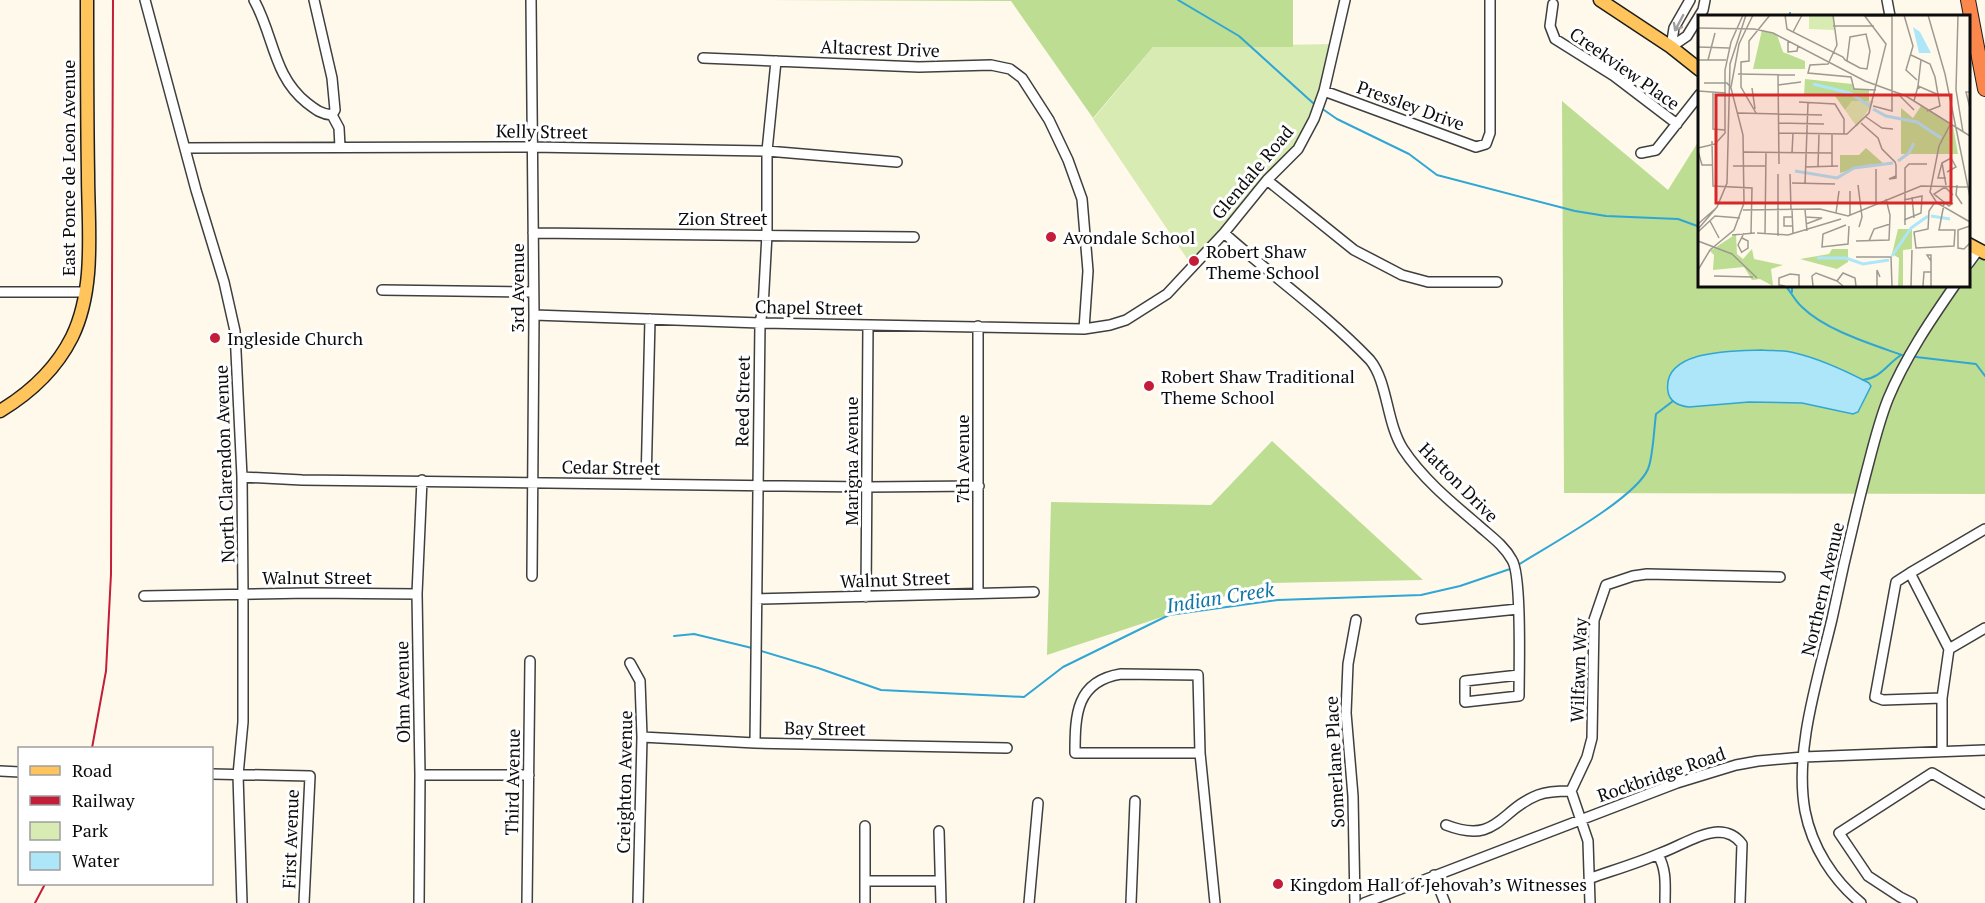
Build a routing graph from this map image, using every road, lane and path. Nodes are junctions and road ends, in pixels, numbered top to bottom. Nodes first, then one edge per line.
1 (87, 0) edge
2 (145, 0) edge
3 (254, 0) edge
4 (314, 0) edge
5 (531, 0) edge
6 (1346, 0) edge
7 (1490, 0) edge
8 (1600, 0) edge
9 (1705, 0) edge
10 (1887, 0) edge
11 (1968, 0) edge
12 (1689, 3) edge
13 (1553, 4) dead end
14 (1701, 13) joint
15 (1890, 15) edge
16 (1698, 18) edge
17 (1671, 47) junction
18 (703, 58) dead end
19 (776, 61) junction
20 (1698, 68) edge
21 (1985, 89) edge
22 (1324, 92) junction
23 (1698, 97) edge
24 (332, 116) junction
25 (1677, 124) junction
26 (340, 147) junction
27 (532, 147) junction
28 (186, 148) junction
29 (767, 151) junction
30 (1641, 153) dead end
31 (897, 162) dead end
32 (1267, 180) junction
33 (533, 233) junction
34 (1224, 233) junction
35 (767, 234) junction
36 (914, 237) dead end
37 (1497, 282) dead end
38 (1953, 286) edge
39 (382, 290) dead end
40 (0, 292) edge
41 (85, 292) junction
42 (533, 292) junction
43 (534, 315) junction
44 (650, 319) junction
45 (760, 323) junction
46 (868, 325) junction
47 (978, 326) junction
48 (1084, 328) junction
49 (0, 411) edge
50 (242, 477) junction
51 (422, 480) junction
52 (534, 482) junction
53 (646, 484) junction
54 (757, 485) junction
55 (979, 486) junction
56 (867, 487) junction
57 (1985, 529) edge
58 (1911, 573) junction
59 (531, 576) dead end
60 (1780, 577) dead end
61 (1034, 592) dead end
62 (978, 593) junction
63 (243, 594) junction
64 (417, 594) junction
65 (144, 596) dead end
66 (866, 597) junction
67 (757, 599) junction
68 (1518, 609) junction
69 (1421, 619) dead end
70 (1356, 620) dead end
71 (1985, 628) edge
72 (1949, 649) junction
73 (530, 661) dead end
74 (630, 663) dead end
75 (1519, 675) junction
76 (1942, 698) junction
77 (642, 737) junction
78 (755, 744) junction
79 (1007, 748) dead end
80 (1985, 750) edge
81 (1942, 752) junction
82 (1200, 753) junction
83 (1803, 757) junction
84 (0, 771) edge
85 (18, 772) edge
86 (213, 774) edge
87 (238, 775) junction
88 (420, 775) junction
89 (529, 775) junction
90 (1571, 791) junction
91 (1135, 801) dead end
92 (1038, 803) dead end
93 (1985, 804) edge
94 (1581, 820) junction
95 (1446, 825) dead end
96 (865, 826) dead end
97 (939, 831) dead end
98 (1658, 855) junction
99 (1434, 875) junction
100 (1590, 878) junction
101 (865, 881) junction
102 (940, 881) junction
103 (1847, 899) edge
104 (242, 903) edge
105 (304, 903) edge
106 (419, 903) edge
107 (527, 903) edge
108 (638, 903) edge
109 (865, 903) edge
110 (941, 903) edge
111 (1029, 903) edge
112 (1131, 903) edge
113 (1215, 903) edge
114 (1355, 903) edge
115 (1364, 903) edge
116 (1444, 903) edge
117 (1590, 903) edge
118 (1665, 903) edge
119 (1740, 903) edge
120 (1861, 903) edge
121 (1912, 903) edge

1 - 41 main road, East Ponce de Leon Avenue
2 - 28 street, North Clarendon Avenue
3 - 24 street
4 - 24 street
5 - 27 street, 3rd Avenue
6 - 22 street, Glendale Road
7 - 22 street, Pressley Drive
8 - 17 main road
9 - 14 street
10 - 15 street
11 - 21 highway
12 - 14 street
12 -> 17 street
13 - 25 street, Creekview Place
16 - 17 street
17 - 20 main road
18 - 19 street, Altacrest Drive
19 - 29 street, Reed Street
19 - 48 street, Altacrest Drive
22 - 32 street, Glendale Road
23 - 25 street
24 - 26 street
25 - 30 street
26 - 27 street, Kelly Street
26 - 28 street, Kelly Street
27 - 29 street, Kelly Street
27 - 33 street, 3rd Avenue
28 - 50 street, North Clarendon Avenue
29 - 31 street, Kelly Street
29 - 35 street, Reed Street
32 - 34 street, Glendale Road
32 - 37 street
33 - 35 street, Zion Street
33 - 42 street, 3rd Avenue
34 - 48 street, Glendale Road
34 - 68 street, Hatton Drive
35 - 36 street, Zion Street
35 - 45 street, Reed Street
38 - 83 street, Northern Avenue
39 - 42 street
40 - 41 street
41 - 49 main road, East Ponce de Leon Avenue
42 - 43 street, 3rd Avenue
43 - 44 street, Chapel Street
43 - 52 street, 3rd Avenue
44 - 45 street, Chapel Street
44 - 53 street
45 - 46 street, Chapel Street
45 - 54 street, Reed Street
46 - 47 street, Chapel Street
46 - 56 street, Marigna Avenue
47 - 48 street, Chapel Street
47 - 55 street, 7th Avenue
50 - 51 street, Cedar Street
50 - 63 street, North Clarendon Avenue
51 - 52 street, Cedar Street
51 - 64 street, Ohm Avenue
52 - 53 street, Cedar Street
52 - 59 street, 3rd Avenue
53 - 54 street, Cedar Street
54 - 56 street, Cedar Street
54 - 67 street, Reed Street
55 - 56 street, Cedar Street
55 - 62 street, 7th Avenue
56 - 66 street, Marigna Avenue
57 - 58 street
58 - 72 street
58 - 76 street
60 - 90 street, Wilfawn Way
61 - 62 street, Walnut Street
62 - 66 street, Walnut Street
63 - 64 street, Walnut Street
63 - 65 street, Walnut Street
63 - 87 street, North Clarendon Avenue
64 - 88 street, Ohm Avenue
66 - 67 street, Walnut Street
67 - 78 street, Reed Street
68 - 69 street
68 - 75 street, Hatton Drive
70 - 114 street, Somerlane Place
71 - 72 street
72 - 76 street
73 - 89 street, Third Avenue
74 - 77 street, Creighton Avenue
75 - 75 street, Hatton Drive
76 - 81 street
77 - 78 street, Bay Street
77 - 108 street, Creighton Avenue
78 - 79 street, Bay Street
80 - 81 street, Rockbridge Road
81 - 83 street, Rockbridge Road
82 - 82 street
82 - 113 street
83 - 94 street, Rockbridge Road
83 - 103 street, Northern Avenue
84 - 85 street
86 - 87 street
87 - 104 street, North Clarendon Avenue
87 - 105 street, First Avenue
88 - 89 street
88 - 106 street, Ohm Avenue
89 - 107 street, Third Avenue
90 - 94 street
90 - 95 street
91 - 112 street
92 - 111 street
93 - 121 street
94 - 99 street, Rockbridge Road
94 - 100 street
96 - 101 street
97 - 102 street
98 - 100 street
98 - 118 street
98 - 119 street
99 - 115 street, Rockbridge Road
99 - 116 street
100 - 117 street
101 - 102 street
101 - 109 street
102 - 110 street
103 - 120 street, Northern Avenue

